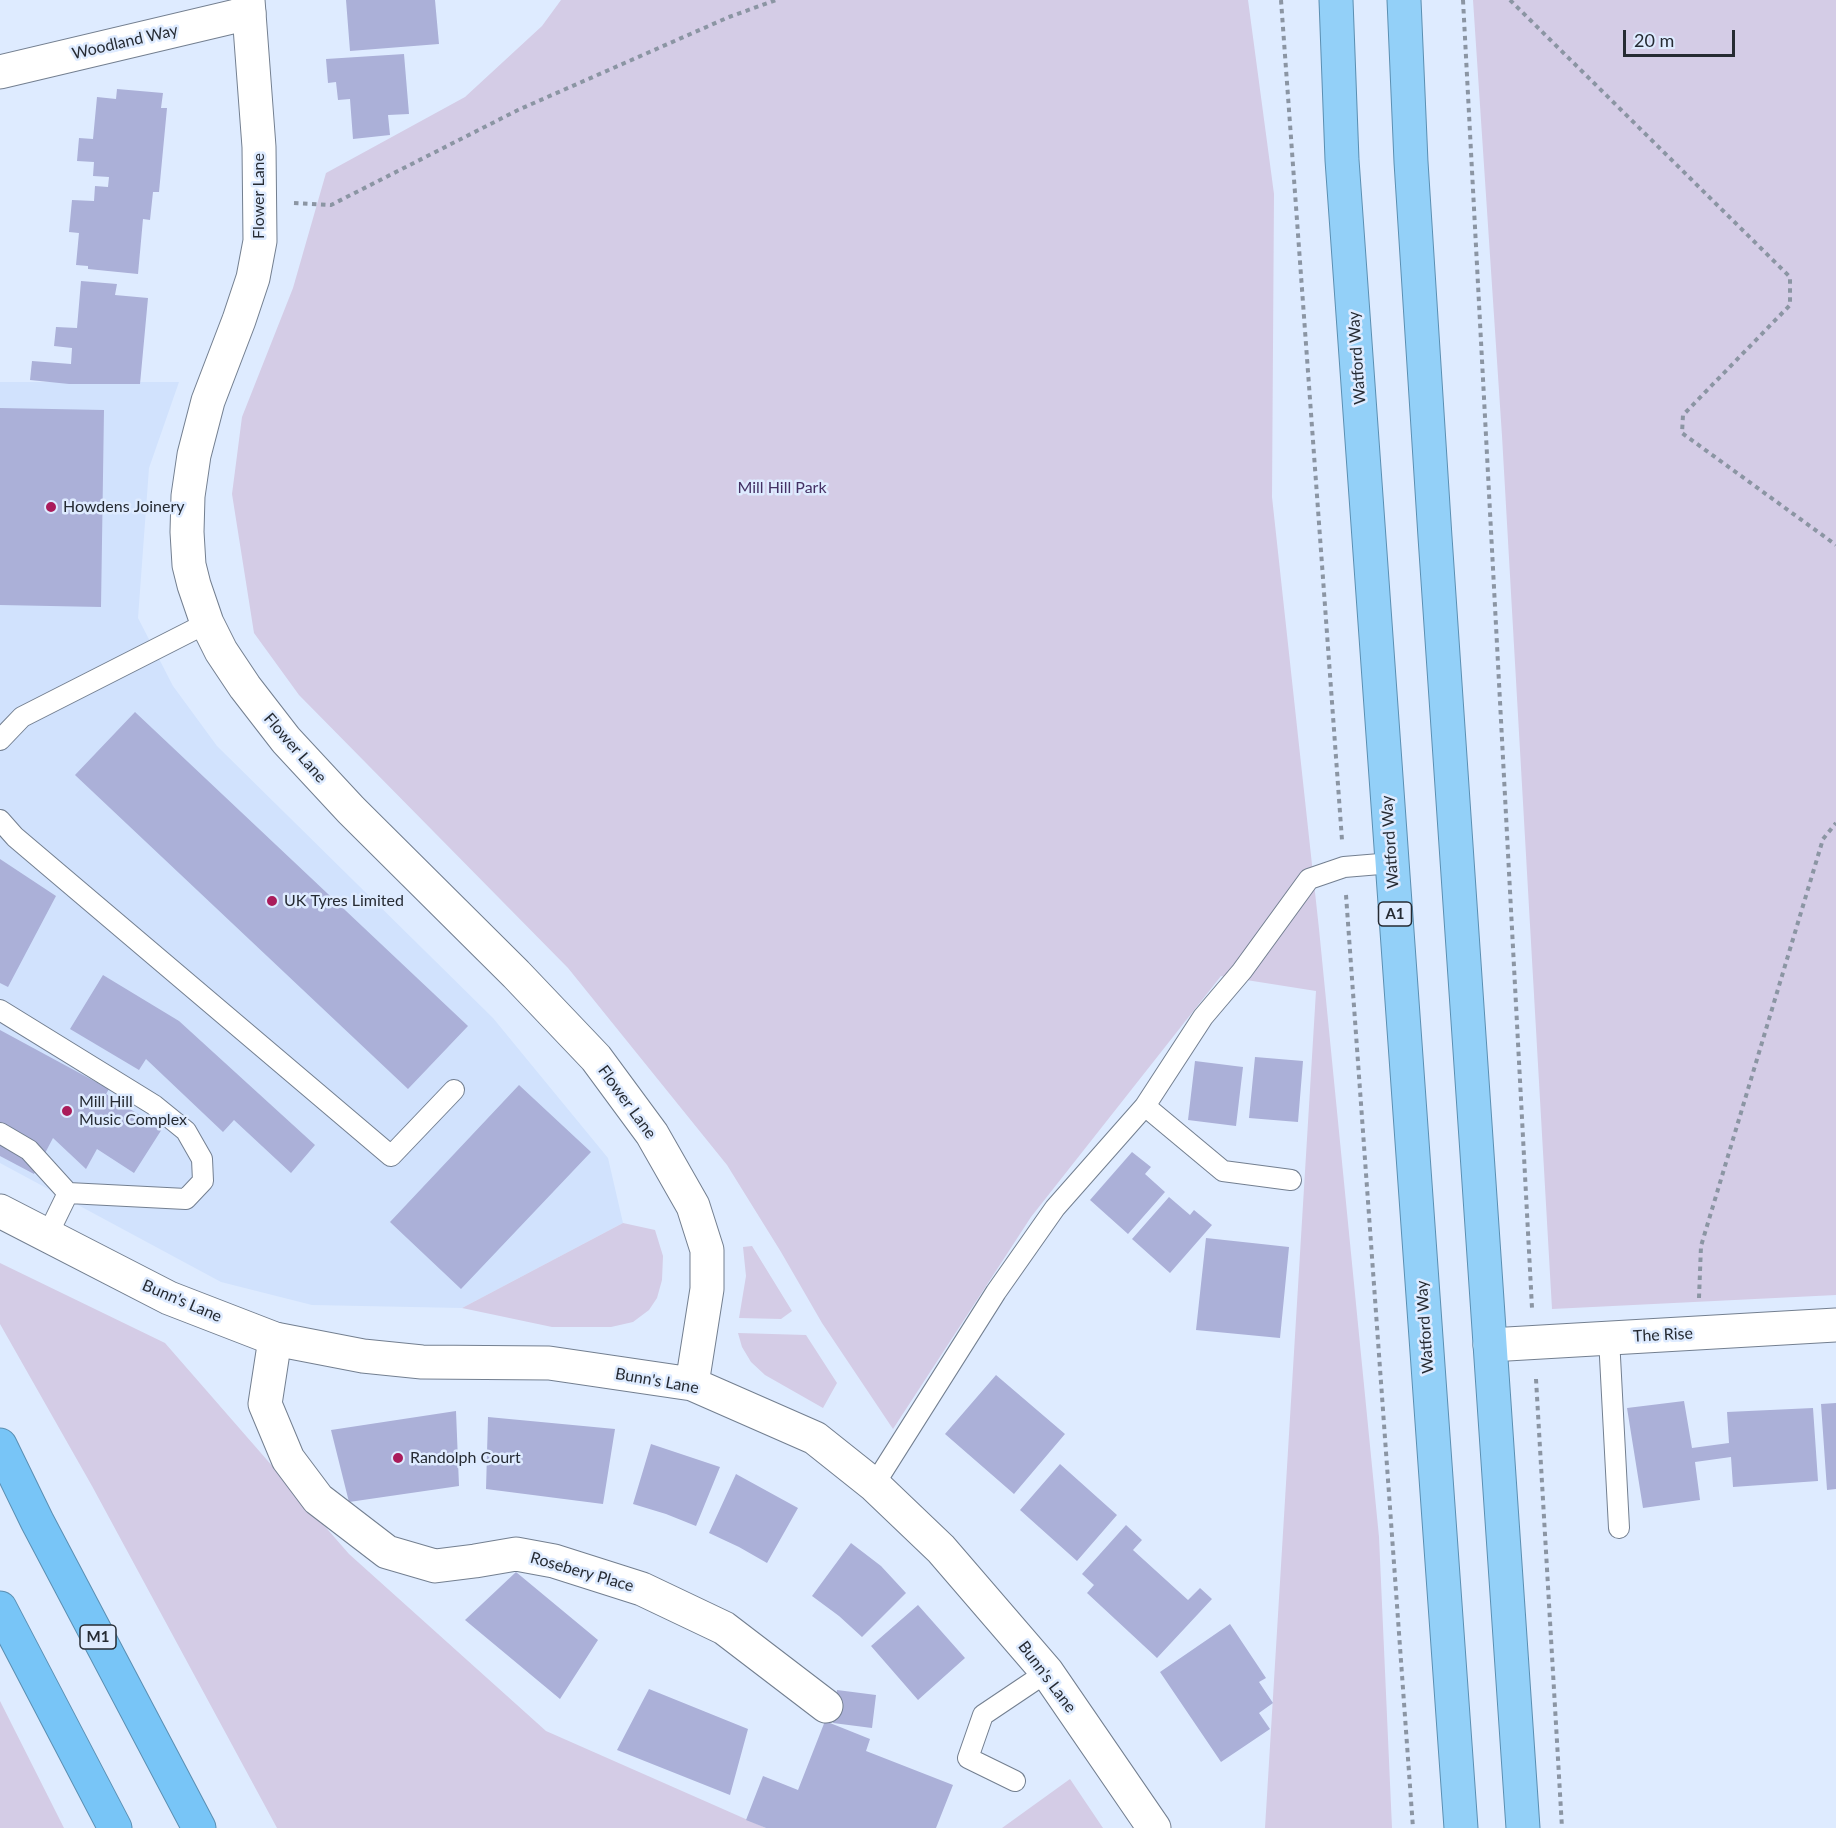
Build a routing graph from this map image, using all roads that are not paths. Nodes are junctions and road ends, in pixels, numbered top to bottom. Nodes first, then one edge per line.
1 (1336, 0) edge
2 (1404, 0) edge
3 (249, 6) edge
4 (0, 72) edge
5 (207, 623) junction
6 (0, 740) edge
7 (0, 820) edge
8 (1392, 863) junction
9 (0, 1010) edge
10 (454, 1090) dead end
11 (1145, 1106) junction
12 (0, 1133) edge
13 (1291, 1180) dead end
14 (68, 1193) junction
15 (0, 1211) edge
16 (47, 1236) junction
17 (1836, 1325) edge
18 (1609, 1338) junction
19 (274, 1339) junction
20 (1490, 1346) junction
21 (692, 1384) junction
22 (0, 1445) edge
23 (874, 1485) junction
24 (1619, 1528) dead end
25 (0, 1608) edge
26 (1047, 1672) junction
27 (826, 1707) dead end
28 (1015, 1781) dead end
29 (115, 1828) edge
30 (199, 1828) edge
31 (1154, 1828) edge
32 (1461, 1828) edge
33 (1522, 1828) edge

1 - 8 highway, Watford Way / A1
2 - 20 highway
3 - 4 street, Woodland Way
3 - 5 street, Flower Lane
5 - 6 lane
5 - 21 street, Flower Lane
7 - 10 lane
8 - 11 lane
8 - 32 highway, Watford Way / A1
9 - 14 lane
11 - 13 lane
11 - 23 lane
12 - 14 lane
14 - 16 lane
15 - 16 street, Bunn's Lane
16 - 19 street, Bunn's Lane
17 - 18 street, The Rise
18 - 20 street, The Rise
18 - 24 lane
19 - 21 street, Bunn's Lane
19 - 27 street, Rosebery Place
20 - 33 highway
21 - 23 street, Bunn's Lane
22 - 30 highway, M1
23 - 26 street, Bunn's Lane
25 - 29 highway
26 - 28 lane
26 - 31 street, Bunn's Lane

